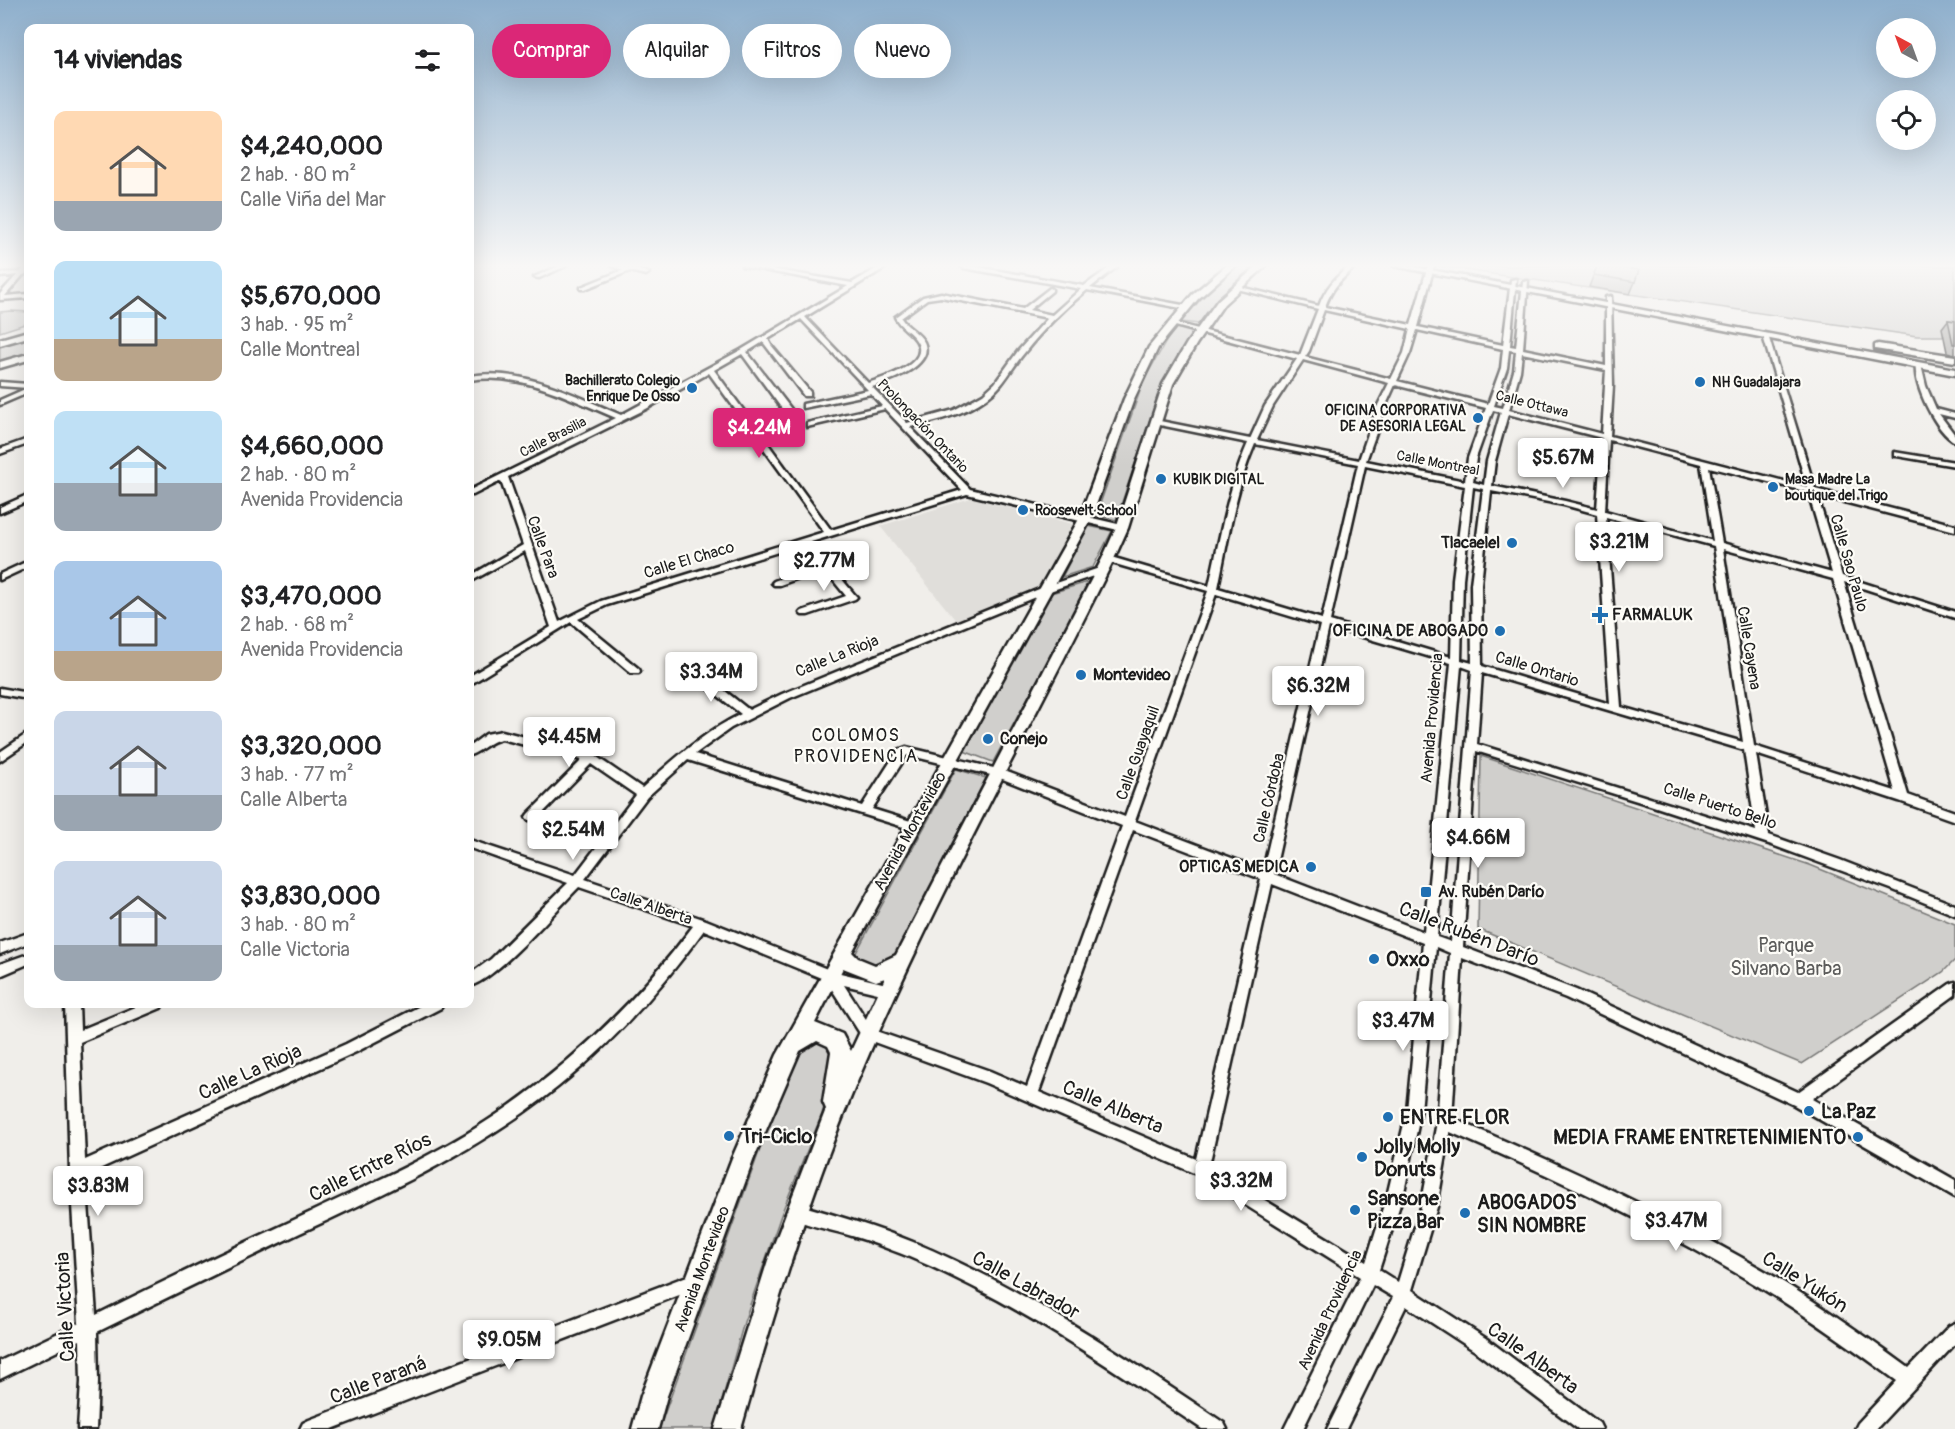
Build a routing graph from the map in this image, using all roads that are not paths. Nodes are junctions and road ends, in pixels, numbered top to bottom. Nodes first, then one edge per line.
1 (774, 333) edge
2 (816, 333) edge
3 (911, 333) edge
4 (1038, 333) edge
5 (1165, 333) edge
6 (1199, 333) edge
7 (1211, 333) edge
8 (1314, 333) edge
9 (1412, 333) edge
10 (1440, 333) edge
11 (1508, 333) edge
12 (1518, 333) edge
13 (1608, 333) edge
14 (1751, 333) edge
15 (1785, 333) edge
16 (1794, 333) edge
17 (24, 335) edge
18 (1766, 336) junction
19 (765, 338) junction
20 (0, 342) edge
21 (1505, 347) junction
22 (1518, 350) junction
23 (743, 351) junction
24 (24, 358) edge
25 (1302, 358) junction
26 (1955, 363) edge
27 (0, 365) edge
28 (1918, 365) junction
29 (710, 369) junction
30 (1609, 369) junction
31 (1955, 372) edge
32 (474, 377) edge
33 (1393, 382) junction
34 (0, 384) edge
35 (24, 386) edge
36 (868, 389) junction
37 (24, 393) edge
38 (807, 394) dead end
39 (0, 403) edge
40 (806, 406) dead end
41 (886, 407) junction
42 (1489, 407) junction
43 (788, 411) dead end
44 (1505, 411) junction
45 (1934, 411) junction
46 (1955, 416) edge
47 (620, 417) junction
48 (1155, 422) junction
49 (810, 424) dead end
50 (904, 426) junction
51 (1605, 437) junction
52 (1955, 440) edge
53 (1252, 441) junction
54 (24, 443) edge
55 (0, 452) edge
56 (1897, 454) dead end
57 (1362, 462) junction
58 (1705, 463) junction
59 (1955, 465) edge
60 (503, 476) junction
61 (1468, 483) junction
62 (1487, 486) junction
63 (474, 491) edge
64 (967, 491) junction
65 (1813, 491) junction
66 (24, 500) edge
67 (0, 510) edge
68 (1600, 512) junction
69 (1084, 519) junction
70 (1122, 528) junction
71 (1955, 528) edge
72 (830, 534) junction
73 (806, 541) junction
74 (1717, 543) junction
75 (528, 546) junction
76 (826, 565) junction
77 (1105, 565) junction
78 (24, 566) edge
79 (0, 577) edge
80 (474, 577) edge
81 (1837, 577) junction
82 (777, 583) dead end
83 (1047, 589) junction
84 (1214, 590) junction
85 (805, 613) dead end
86 (1955, 615) edge
87 (572, 618) junction
88 (1325, 623) junction
89 (556, 628) junction
90 (1456, 662) junction
91 (1477, 668) junction
92 (692, 670) dead end
93 (635, 671) dead end
94 (474, 678) edge
95 (0, 691) edge
96 (24, 695) edge
97 (1616, 709) junction
98 (748, 714) junction
99 (24, 740) edge
100 (1471, 746) junction
101 (474, 748) edge
102 (1749, 748) junction
103 (686, 755) junction
104 (0, 758) edge
105 (590, 758) junction
106 (949, 760) junction
107 (998, 773) junction
108 (643, 795) junction
109 (1903, 798) junction
110 (865, 812) junction
111 (532, 817) dead end
112 (1955, 817) edge
113 (1129, 822) junction
114 (913, 826) junction
115 (1763, 837) junction
116 (474, 845) edge
117 (1266, 877) junction
118 (577, 881) junction
119 (1955, 910) edge
120 (702, 924) junction
121 (24, 940) edge
122 (1430, 940) junction
123 (0, 949) edge
124 (1457, 950) junction
125 (842, 953) junction
126 (904, 960) junction
127 (24, 961) edge
128 (0, 970) edge
129 (831, 976) junction
130 (474, 978) edge
131 (1955, 988) edge
132 (890, 990) junction
133 (72, 1008) edge
134 (147, 1008) edge
135 (428, 1008) edge
136 (868, 1034) junction
137 (73, 1039) junction
138 (794, 1044) junction
139 (1031, 1095) junction
140 (1799, 1100) junction
141 (832, 1117) junction
142 (1444, 1122) junction
143 (1201, 1168) junction
144 (78, 1171) junction
145 (1955, 1189) edge
146 (796, 1212) junction
147 (1370, 1274) junction
148 (698, 1280) junction
149 (1403, 1294) junction
150 (87, 1327) junction
151 (1955, 1332) edge
152 (0, 1370) edge
153 (1910, 1379) junction
154 (87, 1429) edge
155 (309, 1429) edge
156 (645, 1429) edge
157 (728, 1429) edge
158 (1218, 1429) edge
159 (1293, 1429) edge
160 (1336, 1429) edge
161 (1593, 1429) edge
162 (1864, 1429) edge

1 - 19 street, Calle Brasilia
2 - 36 street, Prolongación Ontario
3 - 36 street
4 - 50 street
5 - 69 street, Avenida Montevideo
6 - 48 street
7 - 25 street, Calle Ottawa
8 - 25 street, Calle Guayaquil
9 - 33 street, Calle Córdoba
10 - 21 street
11 - 21 street, Avenida Providencia
12 - 22 street
13 - 30 street
14 - 18 street
15 - 26 street
16 - 26 street
17 - 20 main road
18 - 28 street
18 - 65 street, Calle Sao Paulo
19 - 23 street, Calle Brasilia
19 - 38 street
21 - 22 street
21 - 42 street, Avenida Providencia
22 - 30 street
22 - 44 street
23 - 29 street, Calle Brasilia
23 - 43 street
24 - 27 main road
25 - 33 street, Calle Ottawa
25 - 53 street, Calle Guayaquil
28 - 31 street
28 - 45 street
29 - 47 street, Calle Brasilia
29 - 72 street
30 - 51 street
32 - 47 street
33 - 42 street, Calle Ottawa
33 - 57 street, Calle Córdoba
34 - 35 street
36 - 40 street
36 - 41 street, Prolongación Ontario
37 - 39 street
41 - 49 street
41 - 50 street, Prolongación Ontario
42 - 44 street, Calle Ottawa
42 - 61 street, Avenida Providencia
44 - 51 street, Calle Ottawa
44 - 62 street
45 - 46 street
45 - 52 street
47 - 60 street, Calle Brasilia
48 - 53 street, Calle Montreal
48 - 70 street
50 - 64 street, Prolongación Ontario
51 - 58 street, Calle Ottawa
51 - 68 street
53 - 57 street, Calle Montreal
53 - 84 street, Calle Guayaquil
54 - 55 street
56 - 59 street
57 - 61 street, Calle Montreal
57 - 88 street, Calle Córdoba
58 - 65 street, Calle Ottawa
58 - 74 street, Calle Cayena
60 - 63 street, Calle Brasilia
60 - 75 street, Calle Para
61 - 62 street, Calle Montreal
61 - 90 street, Avenida Providencia
62 - 68 street, Calle Montreal
62 - 91 street
64 - 69 street, Prolongación Ontario
64 - 72 street, Calle El Chaco
65 - 71 street, Calle Ottawa
65 - 81 street, Calle Sao Paulo
66 - 67 street
68 - 74 street, Calle Montreal
68 - 97 street
69 - 70 street, Prolongación Ontario
69 - 83 street, Avenida Montevideo
70 - 77 street
72 - 73 street, Calle El Chaco
73 - 76 street
73 - 87 street, Calle El Chaco
74 - 81 street, Calle Montreal
74 - 102 street, Calle Cayena
75 - 80 street
75 - 89 street, Calle Para
76 - 82 street
76 - 85 street
77 - 83 street, Calle La Rioja
77 - 84 street, Calle Ontario
77 - 107 street
78 - 79 street
81 - 86 street, Calle Montreal
81 - 109 street, Calle Sao Paulo
83 - 98 street, Calle La Rioja
83 - 106 street, Avenida Montevideo
84 - 88 street, Calle Ontario
84 - 113 street, Calle Guayaquil
87 - 89 street, Calle El Chaco
87 - 93 street
88 - 90 street, Calle Ontario
88 - 117 street, Calle Córdoba
89 - 94 street, Calle El Chaco
90 - 91 street, Calle Ontario
90 - 122 street, Avenida Providencia
91 - 97 street, Calle Ontario
91 - 100 street
92 - 98 street
95 - 96 street
97 - 102 street, Calle Ontario
98 - 103 street, Calle La Rioja
99 - 104 street
100 - 115 street, Calle Puerto Bello
100 - 124 street
101 - 105 street
102 - 109 street, Calle Ontario
102 - 115 street, Calle Cayena
103 - 108 street, Calle La Rioja
103 - 110 street
105 - 108 street
105 - 111 street
106 - 107 street, Calle Rubén Darío
106 - 110 street, Calle Rubén Darío
106 - 114 street, Avenida Montevideo
107 - 113 street, Calle Rubén Darío
107 - 126 street
108 - 118 street, Calle La Rioja
109 - 112 street, Calle Ontario
110 - 114 street
113 - 117 street, Calle Rubén Darío
113 - 139 street, Calle Guayaquil
114 - 125 street, Avenida Montevideo
115 - 119 street, Calle Puerto Bello
116 - 118 street, Calle Alberta
117 - 122 street, Calle Rubén Darío
117 - 143 street, Calle Córdoba
118 - 120 street, Calle Alberta
118 - 130 street, Calle La Rioja
120 - 129 street, Calle Alberta
120 - 150 street, Calle Entre Ríos
121 - 123 street
122 - 124 street, Calle Rubén Darío
122 - 147 street, Avenida Providencia
124 - 140 street, Calle Rubén Darío
124 - 142 street
125 - 126 street
125 - 129 street, Avenida Montevideo
126 - 132 street
127 - 128 street
129 - 132 street, Calle Alberta
129 - 136 street
129 - 138 street, Avenida Montevideo
131 - 140 street
132 - 136 street
133 - 137 street, Calle Victoria
134 - 137 street
135 - 144 street, Calle La Rioja
136 - 139 street, Calle Alberta
136 - 141 street
137 - 144 street, Calle Victoria
138 - 141 street
138 - 148 street, Avenida Montevideo
139 - 143 street, Calle Alberta
140 - 145 street, Calle Rubén Darío
141 - 146 street
142 - 149 street
142 - 153 street, Calle Yukón
143 - 147 street, Calle Alberta
144 - 150 street, Calle Victoria
146 - 157 street
146 - 158 street, Calle Labrador
147 - 149 street, Calle Alberta
147 - 159 street, Avenida Providencia
148 - 155 street, Calle Paraná
148 - 156 street, Avenida Montevideo
149 - 160 street
149 - 161 street, Calle Alberta
150 - 152 street, Calle Entre Ríos
150 - 154 street, Calle Victoria
151 - 153 street
153 - 162 street

